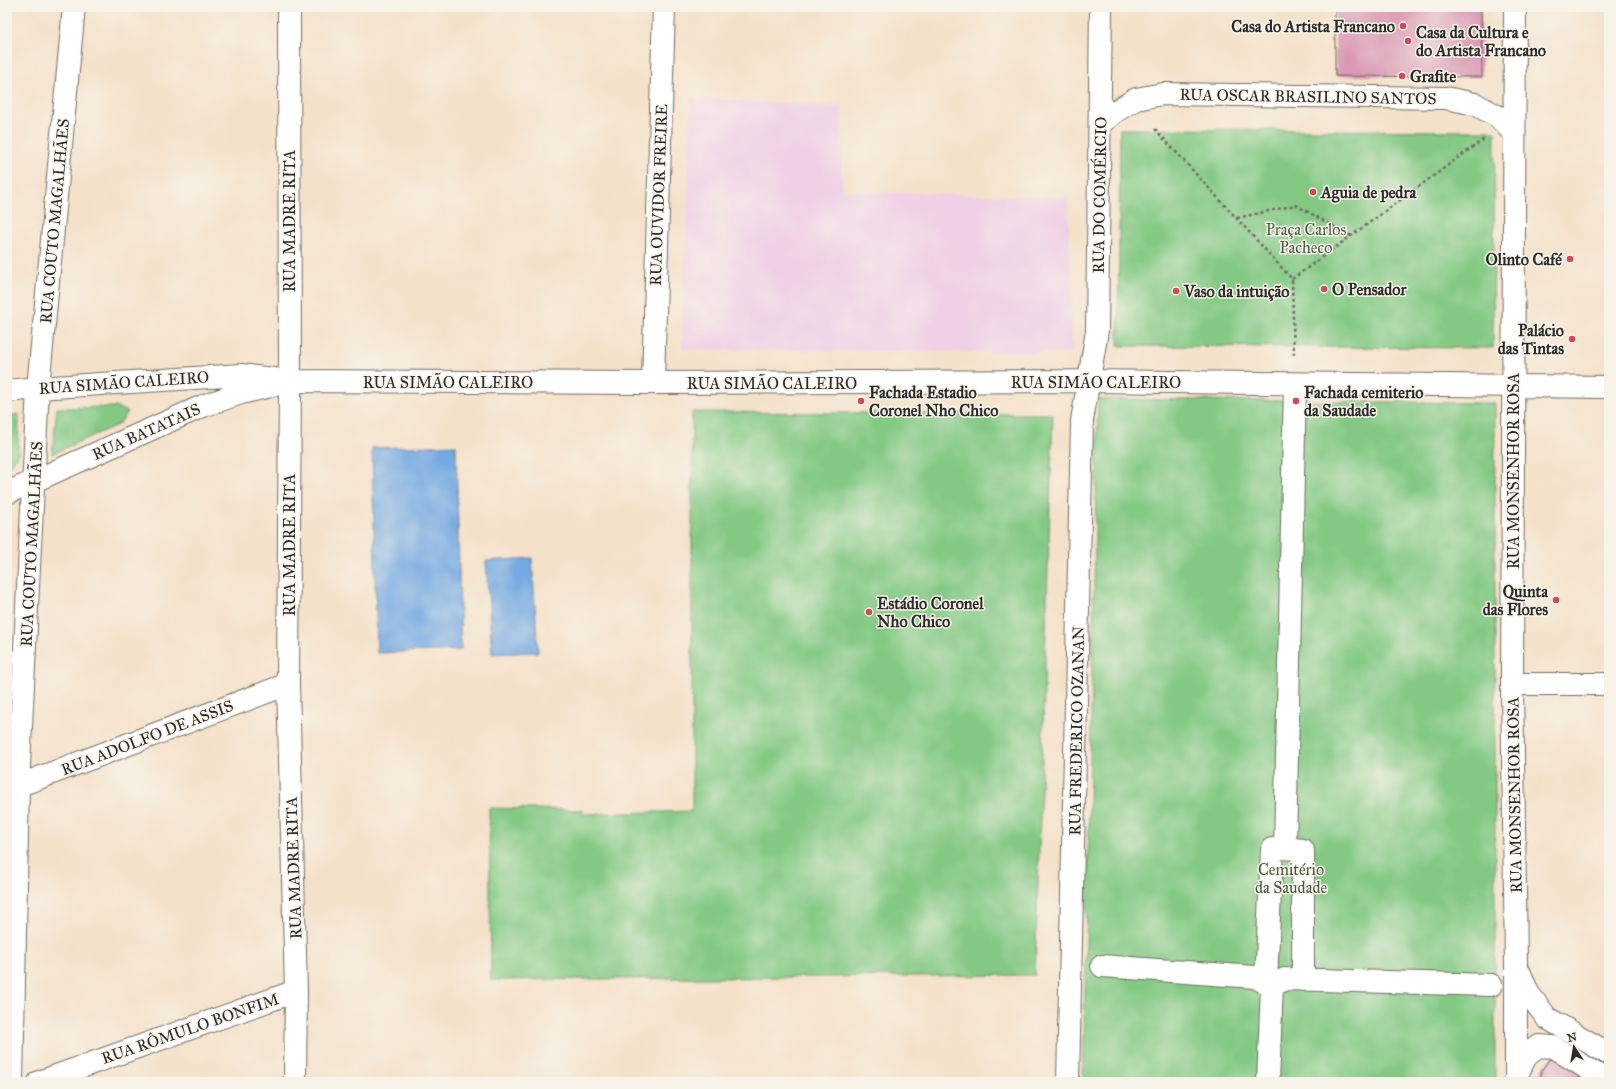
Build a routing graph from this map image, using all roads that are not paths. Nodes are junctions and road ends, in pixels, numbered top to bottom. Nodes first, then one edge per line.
1 (74, 7) edge
2 (289, 7) edge
3 (664, 7) edge
4 (1101, 7) edge
5 (1515, 7) edge
6 (1100, 124) junction
7 (1514, 133) junction
8 (290, 381) junction
9 (1089, 382) junction
10 (653, 383) junction
11 (1295, 384) junction
12 (1513, 387) junction
13 (1609, 387) edge
14 (38, 388) junction
15 (7, 391) edge
16 (34, 481) junction
17 (7, 492) edge
18 (288, 684) junction
19 (1512, 684) junction
20 (1609, 684) edge
21 (12, 788) edge
22 (1284, 848) junction
23 (1516, 962) junction
24 (1102, 966) dead end
25 (1303, 980) junction
26 (1269, 985) junction
27 (1491, 985) dead end
28 (296, 991) junction
29 (1609, 1054) edge
30 (1516, 1080) edge
31 (12, 1082) edge
32 (39, 1082) edge
33 (295, 1082) edge
34 (1068, 1082) edge
35 (1268, 1082) edge
36 (1609, 1082) edge

1 - 14 street, RUA COUTO MAGALHÃES
2 - 8 street, RUA MADRE RITA
3 - 10 street, RUA OUVIDOR FREIRE
4 - 6 street, RUA DO COMÉRCIO
5 - 7 street, RUA MONSENHOR ROSA
6 - 7 street, RUA OSCAR BRASILINO SANTOS
6 - 9 street, RUA DO COMÉRCIO
7 - 12 street, RUA MONSENHOR ROSA
8 - 10 street, RUA SIMÃO CALEIRO
8 - 14 street, RUA SIMÃO CALEIRO
8 - 16 street, RUA BATATAIS
8 - 18 street, RUA MADRE RITA
9 - 10 street, RUA SIMÃO CALEIRO
9 - 11 street, RUA SIMÃO CALEIRO
9 - 34 street, RUA FREDERICO OZANAN
11 - 12 street, RUA SIMÃO CALEIRO
11 - 22 street
12 - 13 street, RUA SIMÃO CALEIRO
12 - 19 street, RUA MONSENHOR ROSA
14 - 15 street, RUA SIMÃO CALEIRO
14 - 16 street, RUA COUTO MAGALHÃES
16 - 17 street, RUA BATATAIS
16 - 21 street, RUA COUTO MAGALHÃES
18 - 21 street, RUA ADOLFO DE ASSIS
18 - 28 street, RUA MADRE RITA
19 - 20 street
19 - 23 street, RUA MONSENHOR ROSA
21 - 31 street, RUA COUTO MAGALHÃES
22 - 25 street
22 - 26 street
23 - 29 street
23 - 30 street, RUA MONSENHOR ROSA
24 - 26 street
25 - 26 street
25 - 27 street
26 - 35 street
28 - 32 street, RUA RÔMULO BONFIM
28 - 33 street, RUA MADRE RITA
30 - 36 street

